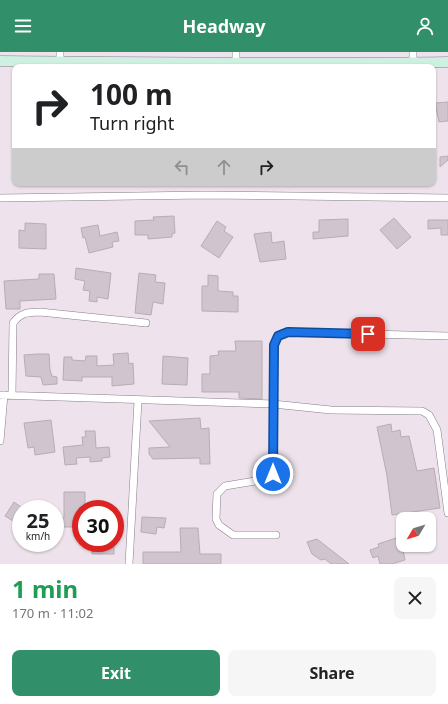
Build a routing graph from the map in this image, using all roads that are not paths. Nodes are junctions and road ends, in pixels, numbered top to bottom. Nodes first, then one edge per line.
1 (60, 57) edge
2 (236, 57) edge
3 (413, 57) edge
4 (0, 61) edge
5 (448, 62) edge
6 (0, 198) edge
7 (448, 198) edge
8 (146, 323) dead end
9 (448, 336) edge
10 (6, 395) edge
11 (138, 401) junction
12 (273, 404) junction
13 (0, 441) edge
14 (446, 474) edge
15 (448, 513) edge
16 (276, 535) dead end
17 (129, 564) edge

1 - 2 street
1 - 4 street
2 - 3 street
3 - 5 street
6 - 7 street
8 - 10 street
9 - 12 street
10 - 11 street
10 - 13 street
11 - 12 street
11 - 17 street
12 - 14 street
12 - 16 street
14 - 15 street

